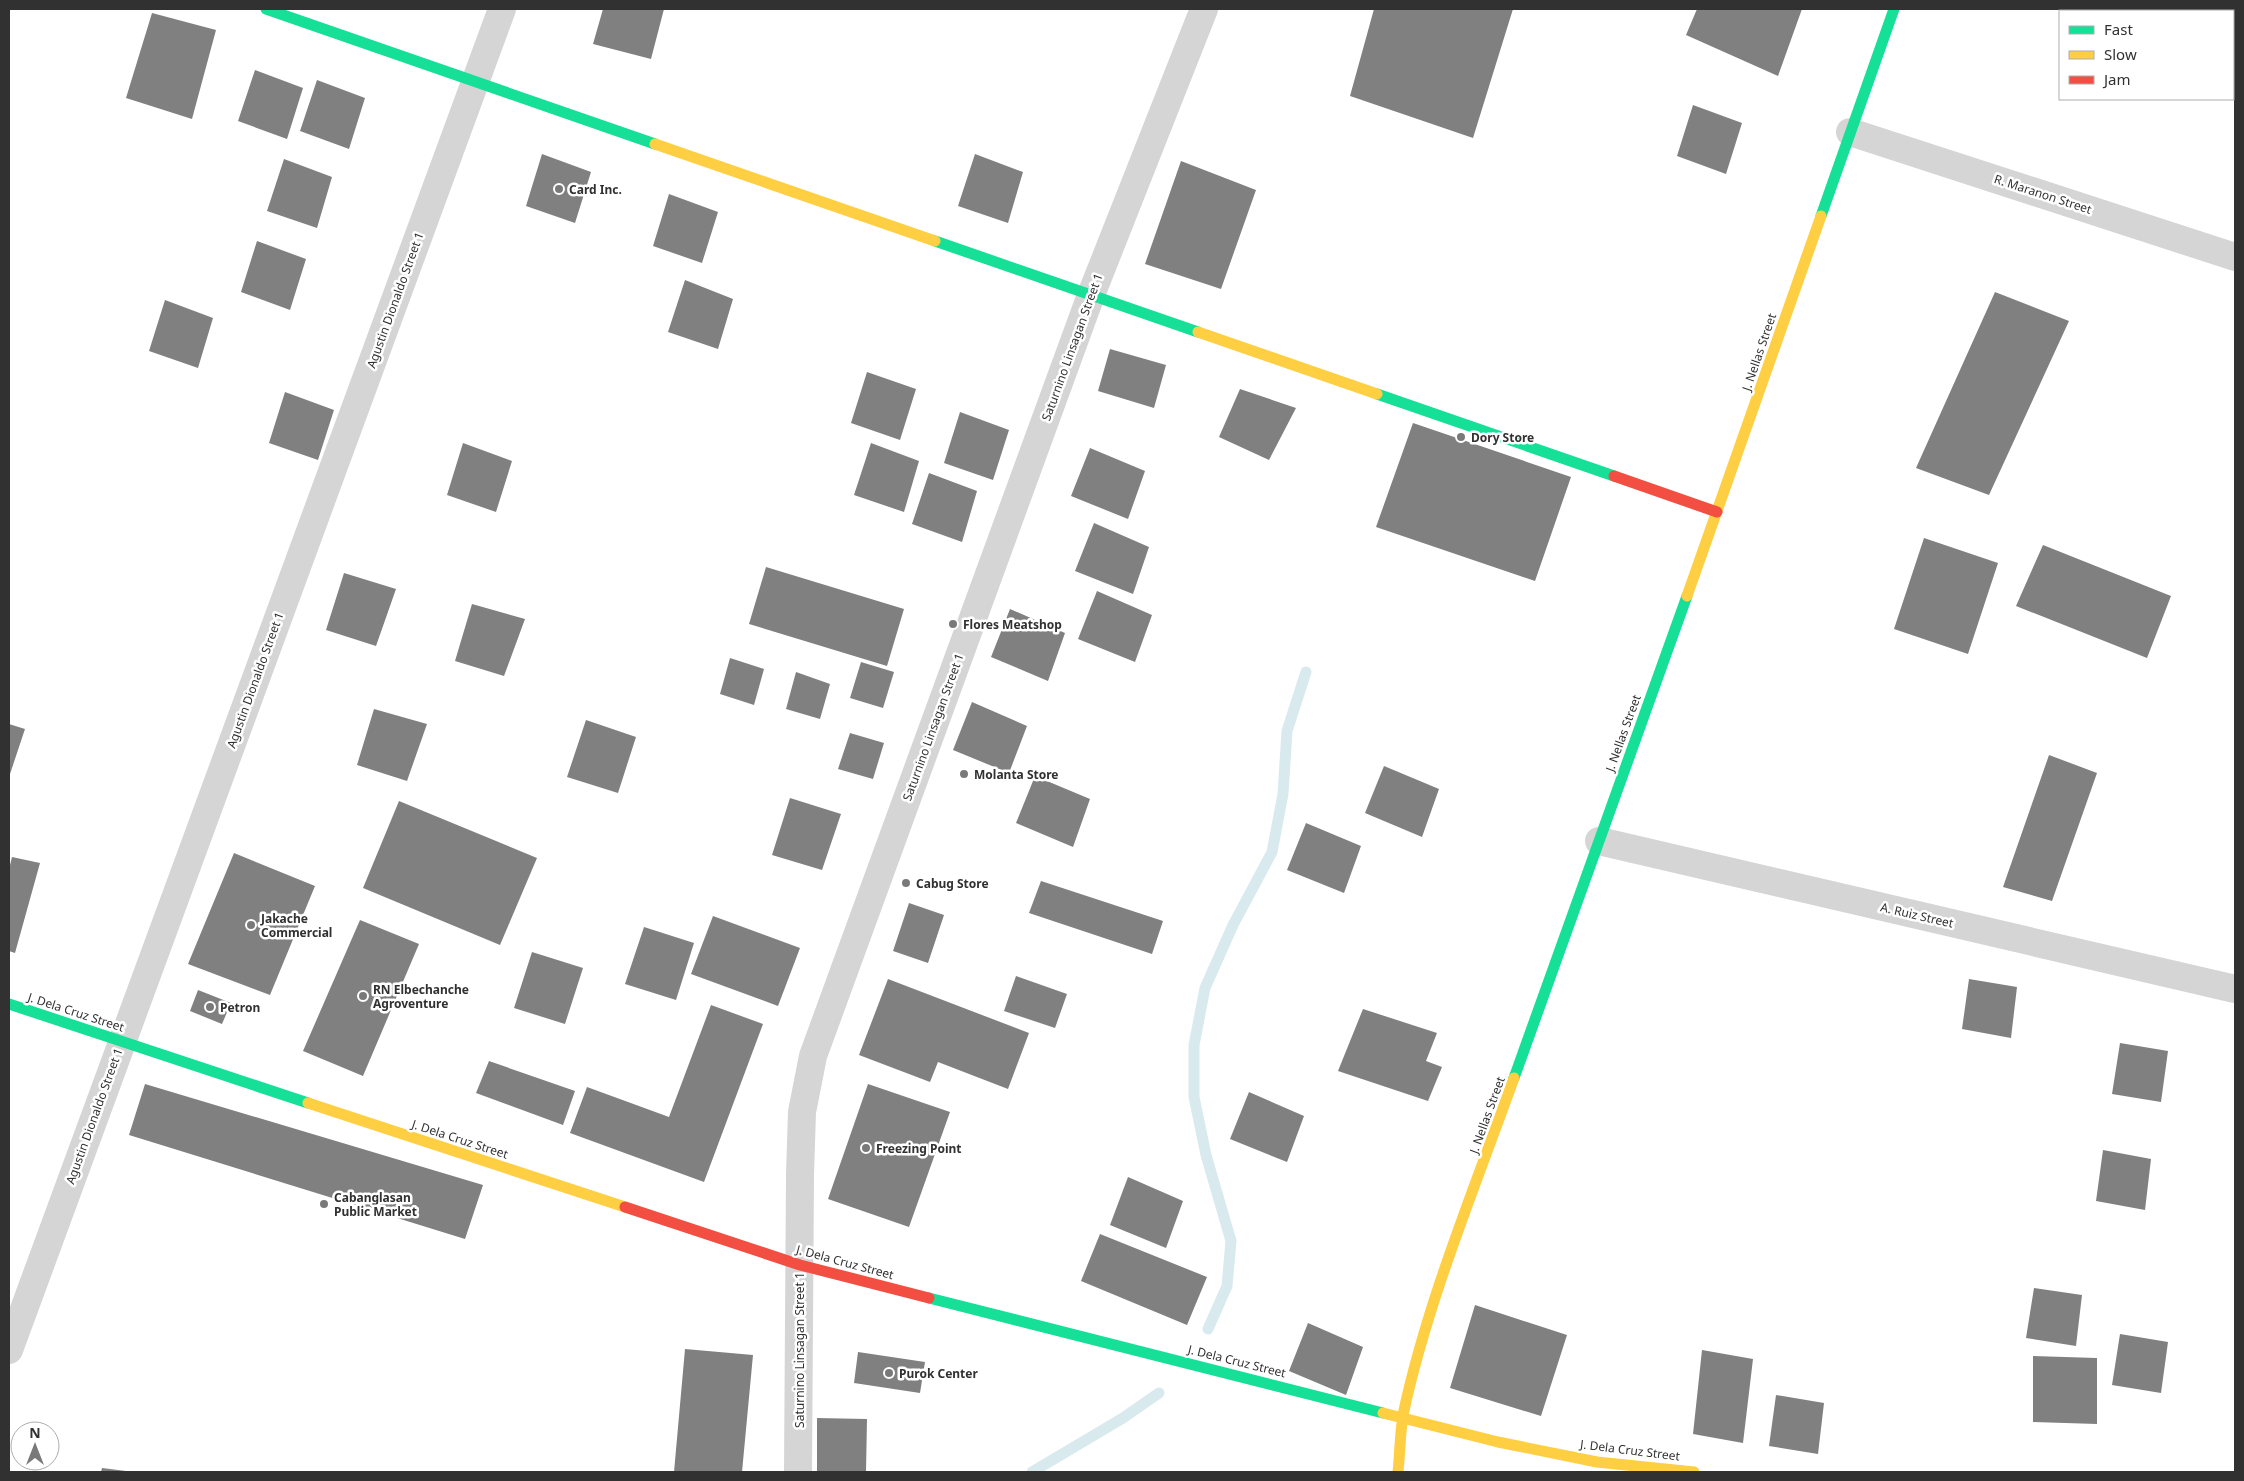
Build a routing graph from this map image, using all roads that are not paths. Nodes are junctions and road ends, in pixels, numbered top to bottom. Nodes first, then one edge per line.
1 (266, 9) edge
2 (502, 9) edge
3 (1204, 9) edge
4 (1894, 9) edge
5 (476, 81) junction
6 (1850, 132) junction
7 (2235, 257) edge
8 (1091, 295) junction
9 (1717, 512) junction
10 (1599, 841) junction
11 (2235, 989) edge
12 (9, 1004) edge
13 (122, 1041) junction
14 (800, 1265) junction
15 (9, 1350) edge
16 (1403, 1417) junction
17 (798, 1472) edge
18 (1398, 1472) edge
19 (1694, 1472) edge

1 - 5 street
2 - 5 street, Agustin Dionaldo Street 1
3 - 8 street, Saturnino Linsagan Street 1
4 - 6 street, J. Nellas Street
5 - 8 street
5 - 13 street, Agustin Dionaldo Street 1
6 - 7 street, R. Maranon Street
6 - 9 street, J. Nellas Street
8 - 9 street
8 - 14 street, Saturnino Linsagan Street 1
9 - 10 street, J. Nellas Street
10 - 11 street, A. Ruiz Street
10 - 16 street, J. Nellas Street
12 - 13 street, J. Dela Cruz Street
13 - 14 street, J. Dela Cruz Street
13 - 15 street, Agustin Dionaldo Street 1
14 - 16 street, J. Dela Cruz Street
14 - 17 street, Saturnino Linsagan Street 1
16 - 18 street, J. Nellas Street
16 - 19 street, J. Dela Cruz Street

